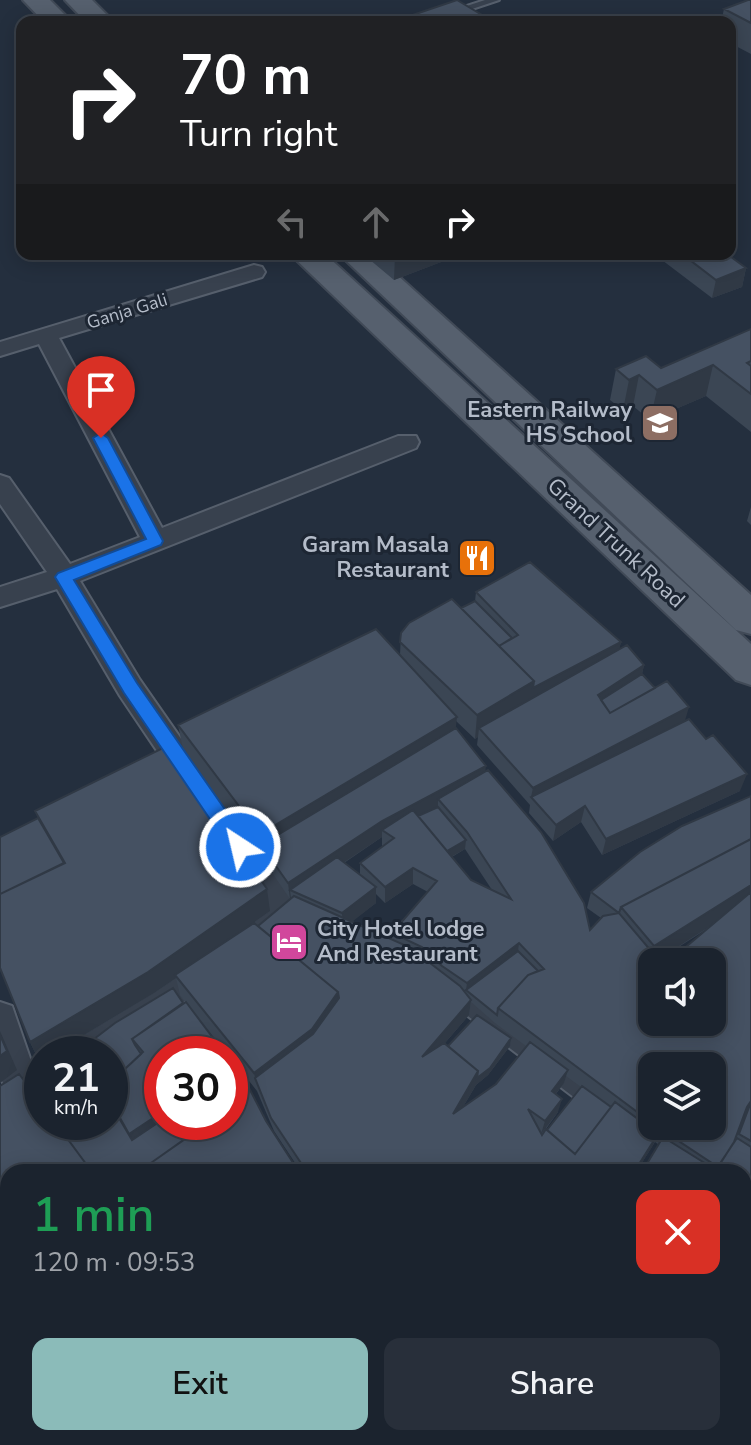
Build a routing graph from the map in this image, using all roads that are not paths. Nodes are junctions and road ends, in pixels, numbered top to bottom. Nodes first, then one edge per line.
1 (35, 0) edge
2 (77, 0) edge
3 (494, 0) edge
4 (52, 16) edge
5 (94, 16) edge
6 (442, 16) edge
7 (312, 260) edge
8 (362, 260) edge
9 (254, 272) dead end
10 (46, 335) junction
11 (0, 349) edge
12 (407, 442) dead end
13 (0, 484) edge
14 (155, 541) junction
15 (64, 577) junction
16 (0, 597) edge
17 (751, 619) edge
18 (751, 669) edge
19 (441, 984) edge
20 (0, 1018) edge
21 (104, 1036) edge
22 (22, 1091) edge
23 (610, 1112) edge

1 - 4 main road
2 - 5 main road
3 - 6 lane
7 - 18 main road, Grand Trunk Road
8 - 17 main road
9 - 10 street, Ganja Gali
10 - 11 street, Ganja Gali
10 - 14 street
12 - 14 street
13 - 15 street
14 - 15 street
15 - 16 street
15 - 21 street
19 - 23 lane
20 - 22 street

